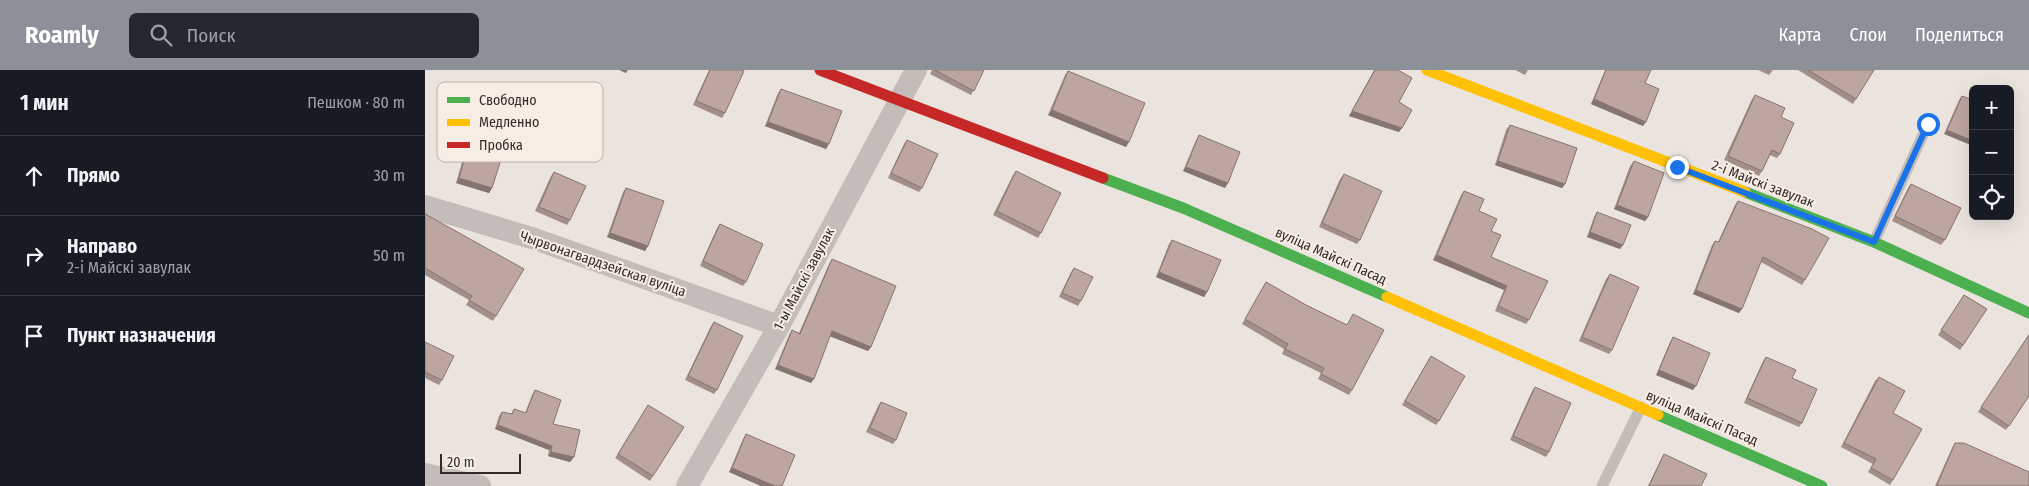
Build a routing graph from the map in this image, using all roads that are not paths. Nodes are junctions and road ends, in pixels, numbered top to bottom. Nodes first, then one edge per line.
1 (820, 70) edge
2 (916, 70) edge
3 (1427, 70) edge
4 (900, 100) junction
5 (1928, 124) dead end
6 (425, 206) edge
7 (1874, 242) junction
8 (2029, 313) edge
9 (779, 326) junction
10 (1641, 407) junction
11 (425, 474) edge
12 (480, 486) edge
13 (687, 486) edge
14 (1602, 486) edge
15 (1822, 486) edge

1 - 4 street, вуліца Майскі Пасад
2 - 4 street, 1-ы Майскі завулак
3 - 7 street, 2-і Майскі завулак
4 - 9 street, 1-ы Майскі завулак
4 - 10 street, вуліца Майскі Пасад
5 - 7 lane
6 - 9 street, Чырвонагвардзейская вуліца
7 - 8 street, 2-і Майскі завулак
9 - 13 street, 1-ы Майскі завулак
10 - 14 lane
10 - 15 street, вуліца Майскі Пасад
11 - 12 street

